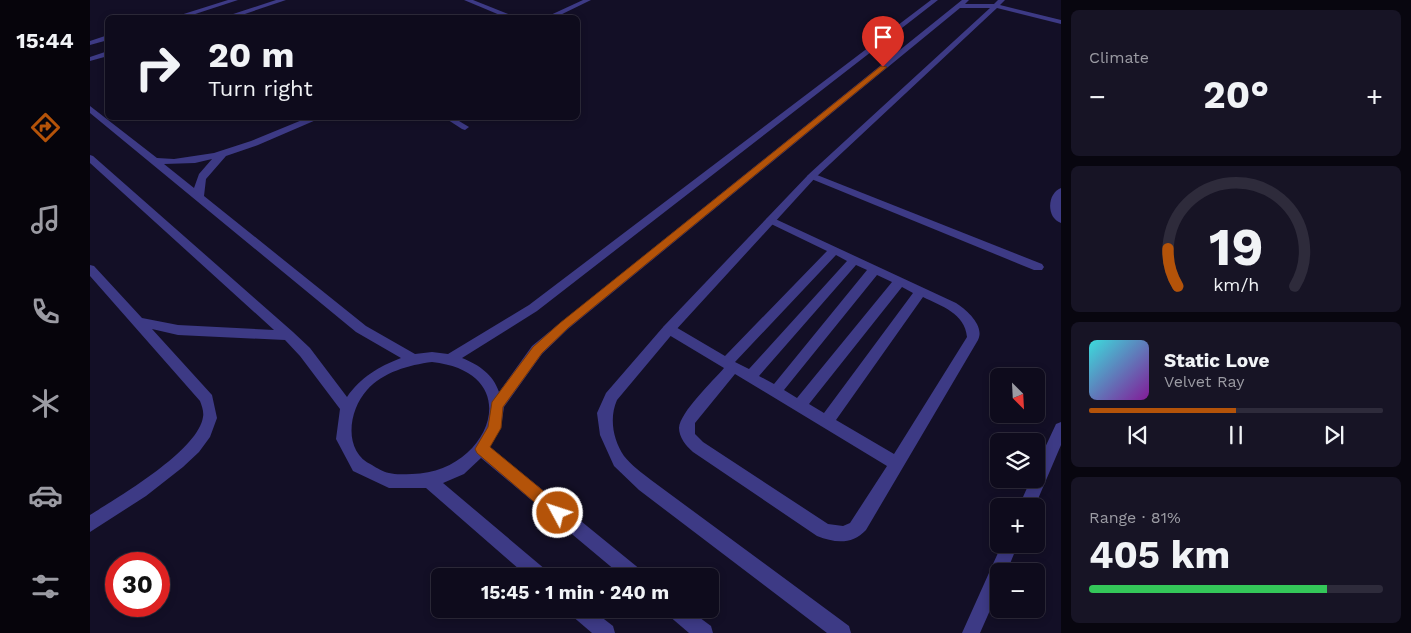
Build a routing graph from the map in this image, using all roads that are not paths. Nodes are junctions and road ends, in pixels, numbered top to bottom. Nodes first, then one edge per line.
1 (234, 0) edge
2 (283, 0) edge
3 (467, 0) edge
4 (588, 0) edge
5 (935, 0) edge
6 (223, 1) edge
7 (994, 2) edge
8 (963, 3) edge
9 (244, 12) junction
10 (183, 15) edge
11 (234, 15) edge
12 (250, 15) edge
13 (507, 15) edge
14 (554, 15) edge
15 (1061, 22) edge
16 (105, 38) edge
17 (90, 43) edge
18 (105, 54) edge
19 (90, 59) edge
20 (90, 109) edge
21 (308, 120) edge
22 (453, 120) edge
23 (465, 127) dead end
24 (224, 155) junction
25 (90, 158) edge
26 (152, 161) junction
27 (812, 176) junction
28 (1060, 196) edge
29 (199, 197) junction
30 (771, 220) junction
31 (1061, 220) edge
32 (834, 250) junction
33 (854, 260) junction
34 (1038, 267) dead end
35 (90, 269) edge
36 (875, 269) junction
37 (900, 281) junction
38 (922, 291) junction
39 (138, 322) junction
40 (669, 330) junction
41 (288, 335) junction
42 (413, 359) junction
43 (450, 359) junction
44 (729, 365) junction
45 (750, 377) junction
46 (775, 392) junction
47 (497, 406) junction
48 (799, 406) junction
49 (347, 408) junction
50 (826, 422) junction
51 (1061, 428) edge
52 (482, 449) junction
53 (896, 463) junction
54 (429, 481) junction
55 (1030, 498) edge
56 (90, 524) edge
57 (1006, 553) edge
58 (531, 568) edge
59 (625, 568) edge
60 (588, 618) edge
61 (685, 618) edge
62 (971, 632) edge
63 (606, 633) edge
64 (704, 633) edge
65 (842, 633) edge

1 - 6 street
2 - 9 street
3 - 13 street
4 - 14 street
5 - 43 street
6 - 9 street
6 - 10 street
7 - 8 street
7 - 15 street
7 - 27 street
8 - 47 street
9 - 11 street
9 - 12 street
16 - 17 street
18 - 19 street
20 - 26 street
21 - 24 street
22 - 23 street
24 - 26 street
24 - 29 street
25 - 41 street
26 - 29 street
27 - 30 street
27 - 34 street
28 - 31 street
29 - 42 street
30 - 32 street
30 - 40 street
32 - 33 street
32 - 44 street
33 - 36 street
33 - 45 street
35 - 39 street
36 - 37 street
36 - 46 street
37 - 38 street
37 - 48 street
38 - 50 street
38 - 53 street
39 - 41 street
39 - 56 street
40 - 44 street
40 - 65 street
41 - 49 street
42 - 43 street
42 - 49 street
43 - 47 street
44 - 45 street
44 - 53 street
45 - 46 street
46 - 48 street
47 - 52 street
48 - 50 street
49 - 54 street
50 - 53 street
51 - 55 street
52 - 54 street
52 - 59 street
54 - 58 street
57 - 62 street
60 - 63 street
61 - 64 street

